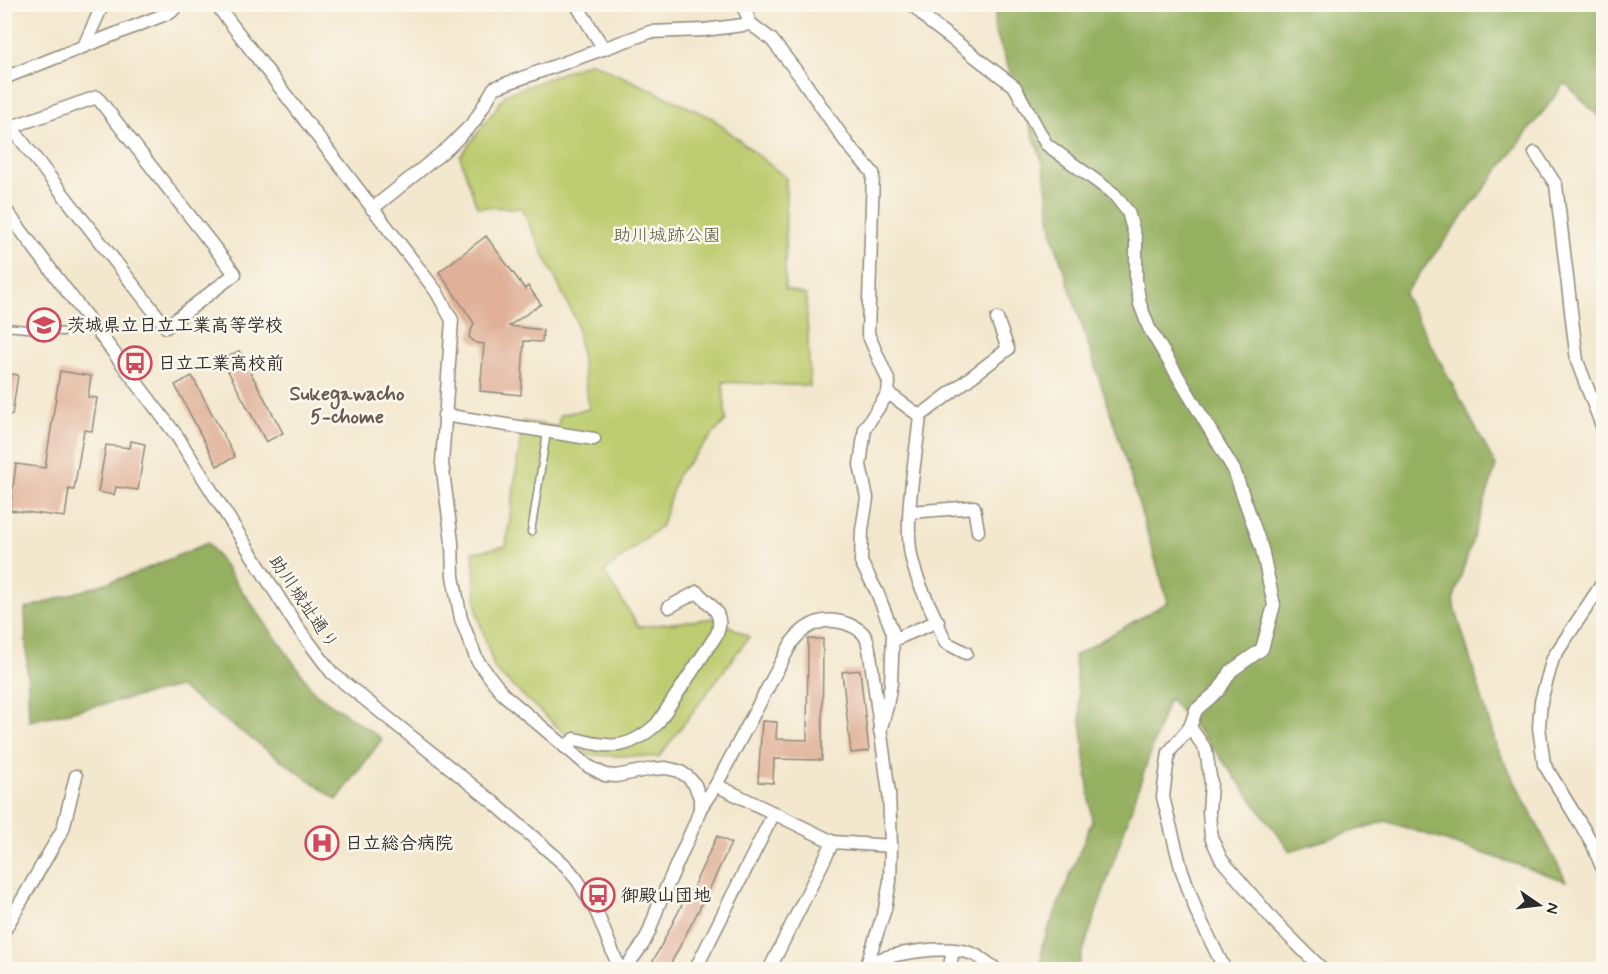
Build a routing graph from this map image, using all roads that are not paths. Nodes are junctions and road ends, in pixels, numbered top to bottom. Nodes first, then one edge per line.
1 (103, 4) edge
2 (176, 4) edge
3 (216, 4) edge
4 (576, 4) edge
5 (742, 4) edge
6 (912, 4) edge
7 (751, 24) junction
8 (84, 46) junction
9 (604, 50) junction
10 (4, 78) edge
11 (8, 122) edge
12 (1535, 153) dead end
13 (4, 208) edge
14 (372, 209) junction
15 (88, 319) junction
16 (997, 319) dead end
17 (4, 327) edge
18 (888, 393) junction
19 (444, 415) junction
20 (920, 416) junction
21 (1604, 431) edge
22 (547, 432) junction
23 (594, 439) dead end
24 (910, 512) junction
25 (978, 531) dead end
26 (531, 532) dead end
27 (1604, 581) edge
28 (669, 607) dead end
29 (938, 621) junction
30 (893, 640) junction
31 (966, 654) dead end
32 (1190, 727) junction
33 (880, 731) junction
34 (565, 747) junction
35 (76, 776) dead end
36 (716, 785) junction
37 (700, 809) junction
38 (774, 813) junction
39 (833, 842) junction
40 (891, 846) junction
41 (1604, 872) edge
42 (4, 931) edge
43 (953, 951) junction
44 (867, 966) edge
45 (622, 969) edge
46 (695, 969) edge
47 (769, 969) edge
48 (948, 969) edge
49 (997, 969) edge
50 (1225, 969) edge
51 (1323, 969) edge

1 - 8 street
2 - 8 street
3 - 14 street
4 - 9 street
5 - 7 street
6 - 32 street
7 - 9 street
7 - 18 street
8 - 10 street
9 - 14 street
11 - 11 street
12 - 21 street
13 - 15 street, 助川城址通り
14 - 19 street
15 - 17 lane
15 - 45 street, 助川城址通り
16 - 20 street
18 - 20 street
18 - 30 street
19 - 22 street
19 - 34 street
20 - 24 street
22 - 23 street
22 - 26 lane
24 - 25 street
24 - 29 street
27 - 41 street
28 - 34 street
29 - 30 street
29 - 31 street
30 - 33 street
32 - 50 street
32 - 51 street
33 - 36 street
33 - 40 street
34 - 37 street
35 - 42 street
36 - 37 street
36 - 38 street
37 - 45 street
38 - 39 street
38 - 46 street
39 - 40 street
39 - 47 street
40 - 44 street
43 - 44 street
43 - 48 street
43 - 49 street

